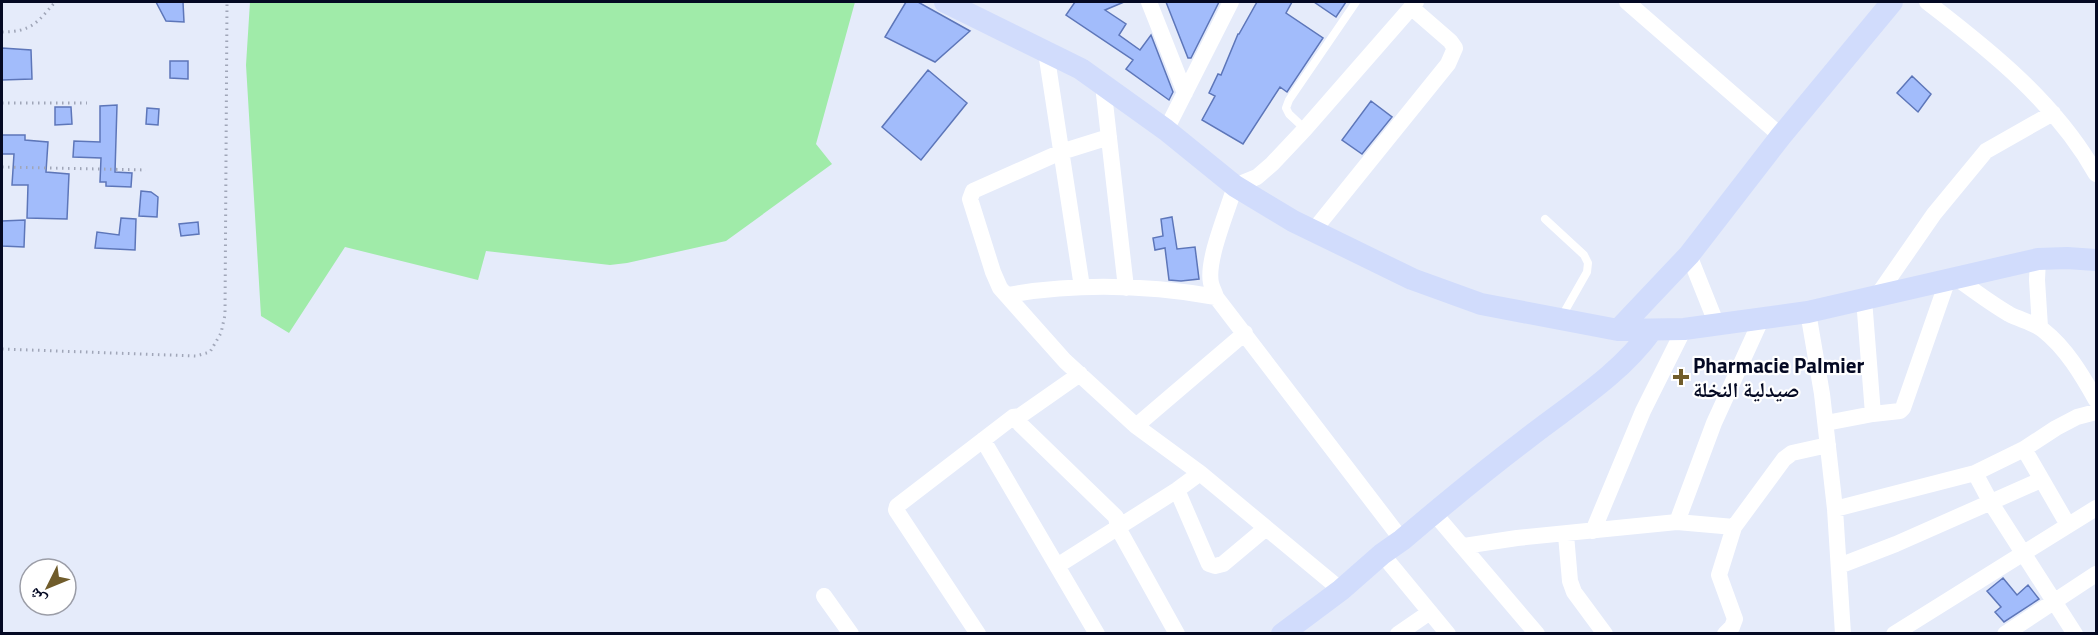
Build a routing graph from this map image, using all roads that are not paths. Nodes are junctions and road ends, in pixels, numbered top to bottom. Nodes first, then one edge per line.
1 (945, 2) edge
2 (1149, 2) edge
3 (1231, 2) edge
4 (1356, 2) edge
5 (1627, 2) edge
6 (1892, 2) edge
7 (1927, 2) edge
8 (1410, 4) edge
9 (1046, 52) junction
10 (1103, 85) junction
11 (1185, 93) junction
12 (2053, 113) junction
13 (1305, 129) junction
14 (1166, 130) junction
15 (1781, 136) junction
16 (1109, 137) junction
17 (1061, 152) junction
18 (2097, 174) edge
19 (1236, 186) junction
20 (1545, 219) dead end
21 (1314, 230) junction
22 (1689, 255) junction
23 (2038, 259) junction
24 (2097, 260) edge
25 (1952, 278) junction
26 (1082, 287) junction
27 (1126, 288) junction
28 (1008, 295) junction
29 (1216, 297) junction
30 (1870, 297) junction
31 (1808, 312) junction
32 (1560, 320) junction
33 (1761, 320) junction
34 (1717, 325) junction
35 (2040, 327) junction
36 (1684, 329) junction
37 (1618, 330) junction
38 (1652, 330) junction
39 (1245, 333) junction
40 (1080, 374) junction
41 (2097, 400) edge
42 (2097, 412) edge
43 (1873, 414) junction
44 (1020, 416) junction
45 (1826, 423) junction
46 (1136, 426) junction
47 (983, 440) junction
48 (1828, 445) junction
49 (2024, 449) junction
50 (1200, 473) junction
51 (1975, 473) junction
52 (2041, 480) junction
53 (1177, 490) junction
54 (1991, 503) junction
55 (2097, 508) edge
56 (1835, 509) junction
57 (1434, 513) junction
58 (1677, 522) junction
59 (2068, 525) junction
60 (1734, 527) junction
61 (1118, 528) junction
62 (1266, 528) junction
63 (1593, 531) junction
64 (1566, 535) junction
65 (1402, 540) junction
66 (1464, 546) junction
67 (2025, 553) junction
68 (1382, 554) junction
69 (1056, 566) junction
70 (1839, 566) junction
71 (2097, 574) edge
72 (1341, 590) junction
73 (824, 596) dead end
74 (2055, 601) junction
75 (1430, 612) junction
76 (851, 633) edge
77 (978, 633) edge
78 (1097, 633) edge
79 (1177, 633) edge
80 (1282, 633) edge
81 (1398, 633) edge
82 (1448, 633) edge
83 (1537, 633) edge
84 (1605, 633) edge
85 (1725, 633) edge
86 (1844, 633) edge
87 (1894, 633) edge
88 (2005, 633) edge
89 (2075, 633) edge

1 - 9 main road
2 - 11 street
3 - 11 street
4 - 13 lane
5 - 15 street
6 - 15 main road
7 - 12 street
8 - 13 street
8 - 21 street
9 - 10 main road
9 - 17 street
10 - 14 main road
10 - 16 street
11 - 14 street
12 - 18 street
12 - 30 street
13 - 19 street
14 - 19 main road
15 - 22 main road
16 - 17 street
16 - 27 street
17 - 26 street
17 - 28 street
19 - 21 main road
19 - 29 street
20 - 32 lane
21 - 32 main road
22 - 34 street
22 - 37 main road
23 - 24 main road
23 - 25 main road
23 - 35 street
25 - 30 main road
25 - 35 street
25 - 43 street
26 - 27 street
26 - 28 street
27 - 29 street
28 - 40 street
29 - 39 street
30 - 31 main road
30 - 43 street
31 - 33 main road
31 - 45 street
32 - 37 main road
33 - 34 main road
33 - 58 street
34 - 36 main road
35 - 41 street
36 - 38 main road
36 - 63 street
37 - 38 main road
38 - 57 main road
39 - 46 street
39 - 65 street
40 - 44 street
40 - 46 street
42 - 49 street
43 - 45 street
44 - 47 street
44 - 61 street
45 - 48 street
46 - 50 street
47 - 69 street
47 - 77 street
48 - 56 street
48 - 60 street
49 - 51 street
49 - 52 street
50 - 53 street
50 - 62 street
51 - 54 street
51 - 56 street
52 - 54 street
52 - 59 street
53 - 61 street
53 - 62 street
54 - 67 street
54 - 70 street
55 - 59 street
56 - 70 street
57 - 65 main road
57 - 66 street
58 - 60 street
58 - 63 street
59 - 67 street
60 - 85 street
61 - 69 street
61 - 79 street
62 - 72 street
63 - 64 street
64 - 66 street
64 - 84 street
65 - 68 main road
66 - 83 street
67 - 74 street
67 - 87 street
68 - 72 main road
68 - 75 street
69 - 78 street
70 - 86 street
71 - 74 street
72 - 80 main road
73 - 76 street
74 - 88 street
74 - 89 street
75 - 81 street
75 - 82 street

